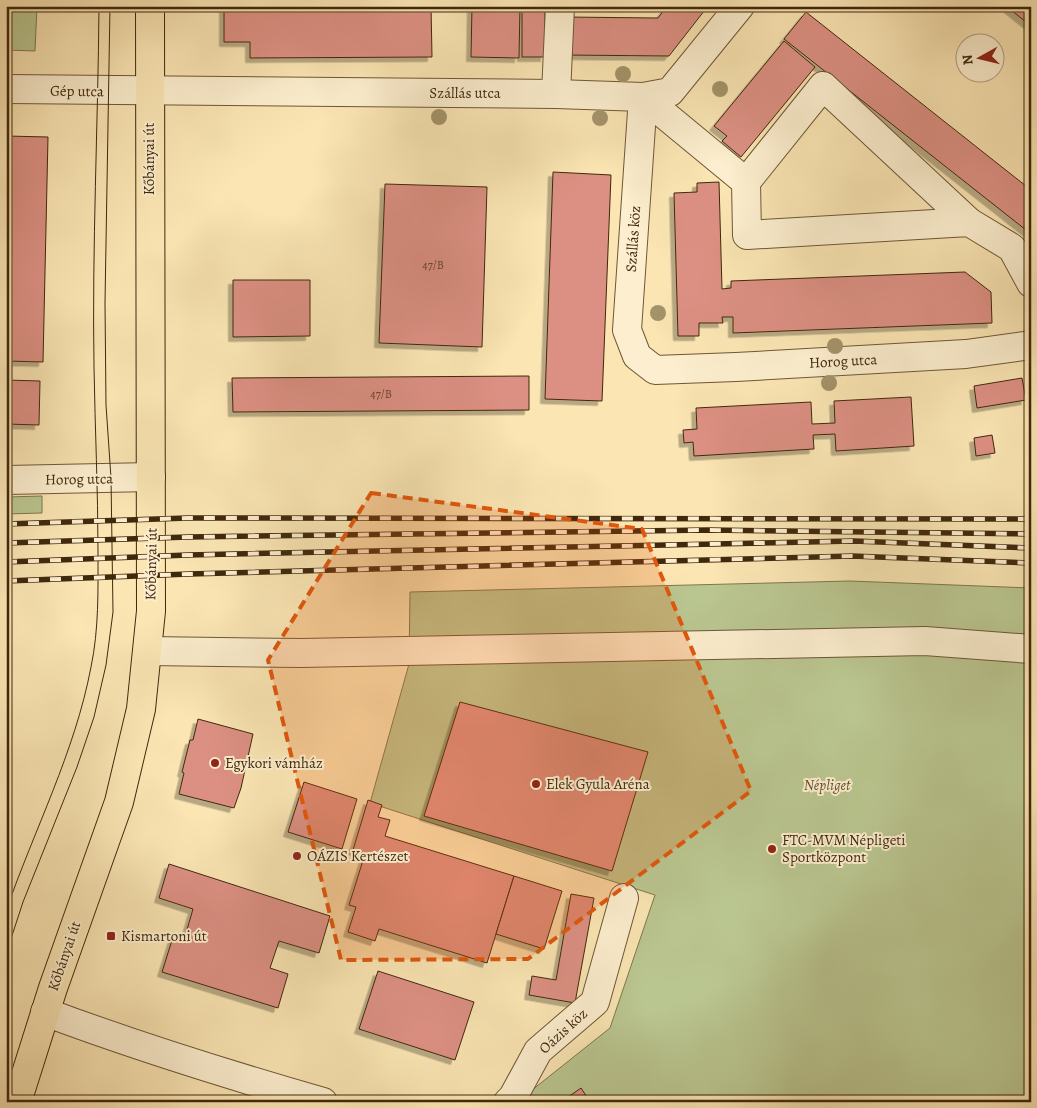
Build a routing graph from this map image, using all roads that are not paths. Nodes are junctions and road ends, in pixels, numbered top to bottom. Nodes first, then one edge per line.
1 (150, 6) edge
2 (560, 6) edge
3 (740, 6) edge
4 (6, 89) edge
5 (149, 91) junction
6 (556, 94) junction
7 (643, 97) junction
8 (746, 182) junction
9 (969, 222) junction
10 (1031, 283) edge
11 (1031, 345) edge
12 (655, 370) joint
13 (151, 477) junction
14 (6, 480) edge
15 (1031, 649) edge
16 (148, 651) junction
17 (624, 898) dead end
18 (45, 1012) junction
19 (17, 1102) edge
20 (324, 1102) edge
21 (508, 1102) edge

1 - 5 main road, Kőbányai út
2 - 6 street
3 - 7 street, Szállás utca
4 - 5 street, Gép utca
5 - 6 street, Szállás utca
5 - 13 main road, Kőbányai út
6 - 7 street, Szállás utca
7 - 8 street
7 - 12 street, Szállás köz
8 - 9 street
8 - 9 street
9 - 10 street
11 - 12 street, Horog utca
13 - 14 street, Horog utca
13 - 16 main road, Kőbányai út
15 - 16 street
16 - 18 main road, Kőbányai út
17 - 21 street, Oázis köz
18 - 19 main road, Kőbányai út
18 - 20 street

